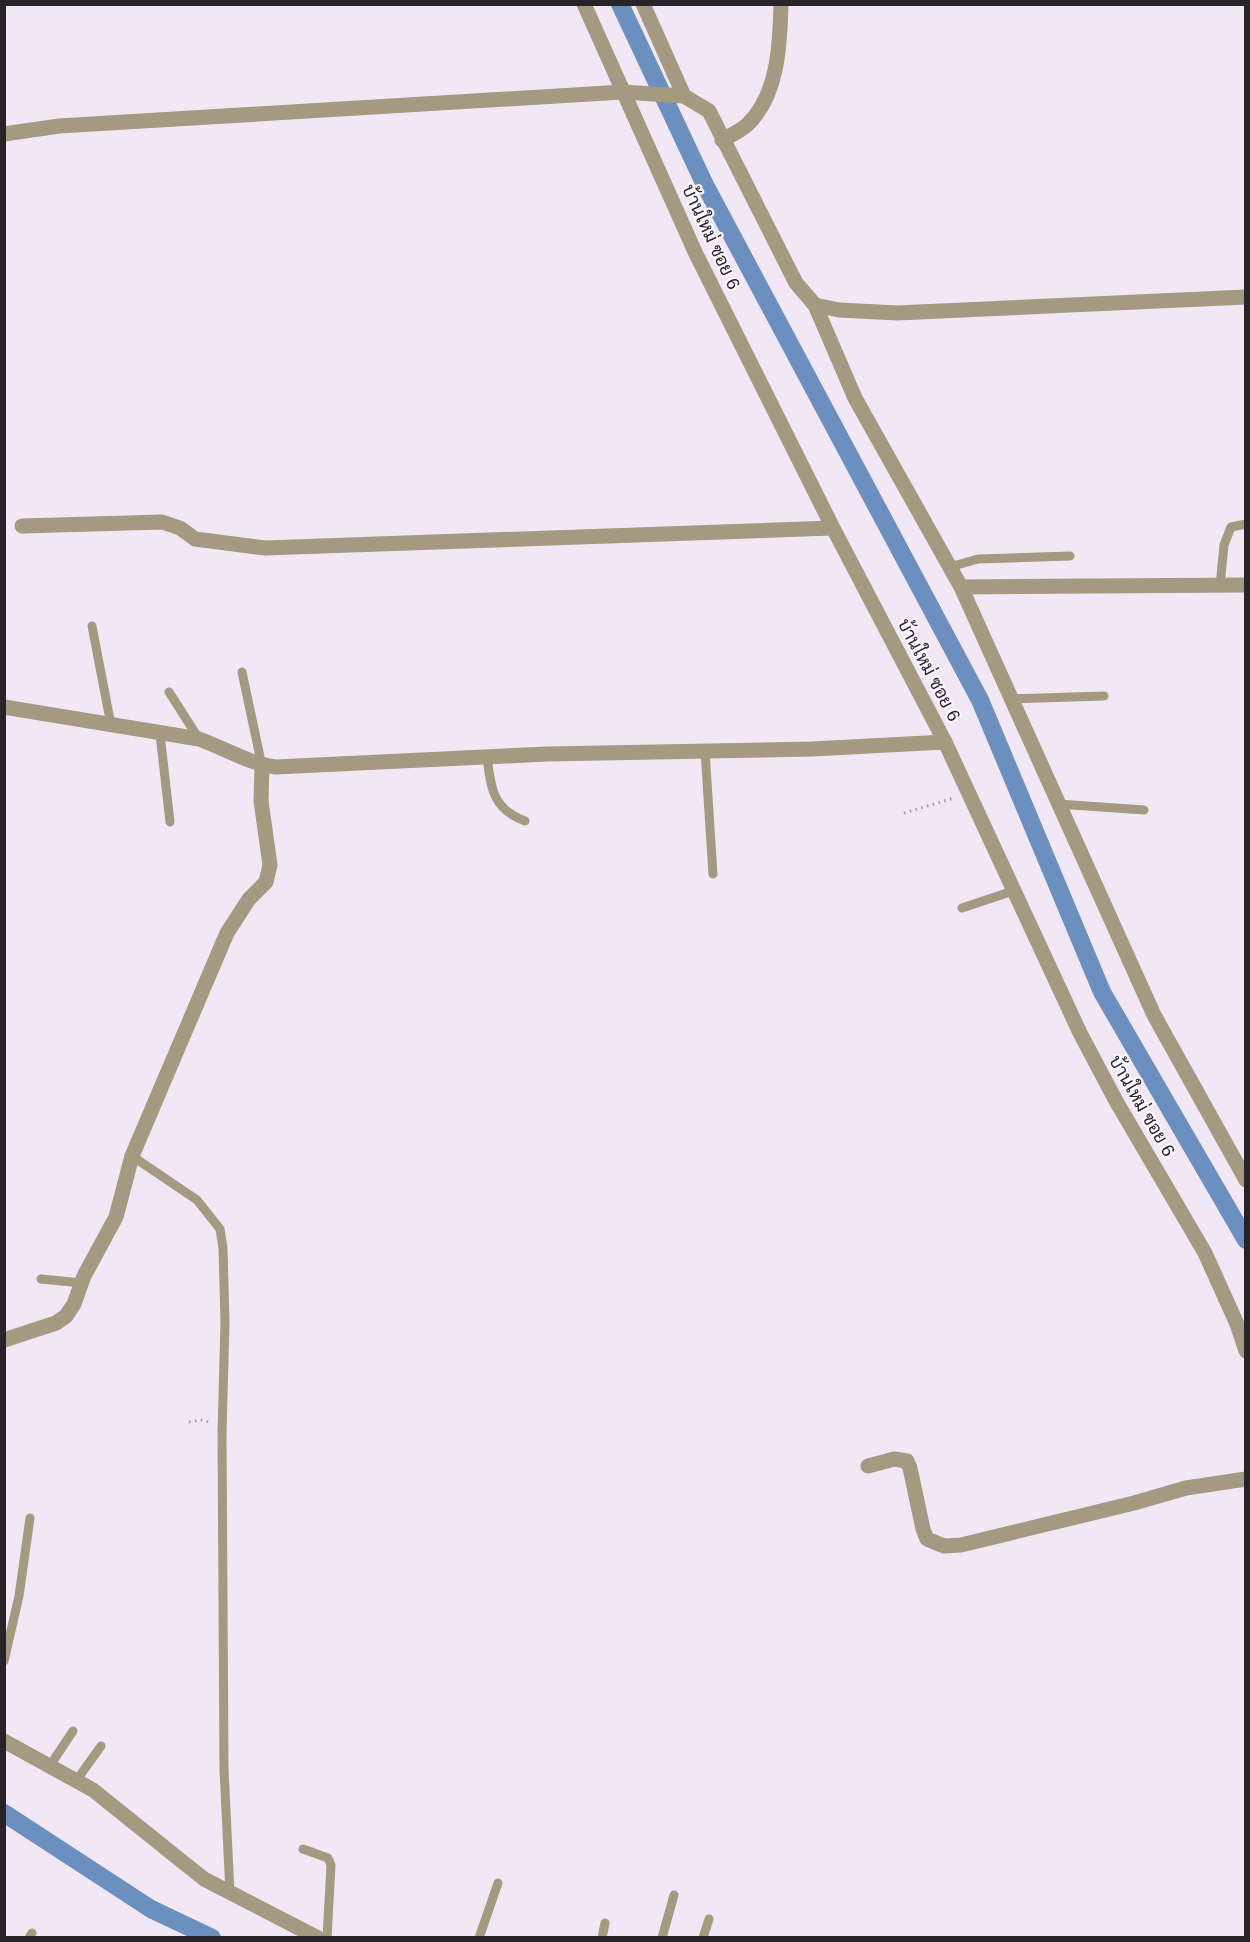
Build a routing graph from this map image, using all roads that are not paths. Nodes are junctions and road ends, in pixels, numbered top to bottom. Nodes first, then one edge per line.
1 (584, 4) edge
2 (643, 4) edge
3 (781, 4) edge
4 (630, 92) junction
5 (678, 95) junction
6 (4, 134) edge
7 (722, 140) junction
8 (1245, 297) edge
9 (814, 305) junction
10 (1245, 524) edge
11 (22, 526) dead end
12 (833, 528) junction
13 (1070, 556) dead end
14 (950, 567) junction
15 (1245, 585) edge
16 (1220, 586) junction
17 (961, 587) junction
18 (92, 626) dead end
19 (242, 672) dead end
20 (169, 692) dead end
21 (1104, 696) dead end
22 (1011, 699) junction
23 (4, 707) edge
24 (111, 725) junction
25 (160, 734) junction
26 (199, 739) junction
27 (945, 742) junction
28 (705, 751) junction
29 (487, 757) junction
30 (262, 766) junction
31 (1058, 804) junction
32 (1144, 810) dead end
33 (525, 821) dead end
34 (170, 822) dead end
35 (713, 874) dead end
36 (1013, 891) junction
37 (962, 908) dead end
38 (132, 1156) junction
39 (1245, 1180) edge
40 (41, 1279) dead end
41 (82, 1283) junction
42 (4, 1340) edge
43 (1245, 1351) edge
44 (868, 1466) dead end
45 (1245, 1479) edge
46 (30, 1518) dead end
47 (4, 1661) edge
48 (73, 1731) dead end
49 (4, 1741) edge
50 (101, 1746) dead end
51 (48, 1767) junction
52 (76, 1781) junction
53 (303, 1849) dead end
54 (498, 1883) dead end
55 (230, 1893) junction
56 (674, 1895) dead end
57 (709, 1919) dead end
58 (605, 1923) dead end
59 (318, 1938) edge
60 (327, 1938) edge
61 (479, 1938) edge
62 (602, 1938) edge
63 (662, 1938) edge
64 (703, 1938) edge

1 - 4 street, บ้านใหม่ ซอย 6
2 - 5 street
3 - 7 street
4 - 5 street
4 - 6 street
4 - 12 street, บ้านใหม่ ซอย 6
5 - 7 street
7 - 9 street
8 - 9 street
9 - 14 street
10 - 16 lane
11 - 12 street
12 - 27 street, บ้านใหม่ ซอย 6
13 - 14 lane
14 - 17 street
15 - 16 street
16 - 17 street
17 - 22 street
18 - 24 lane
19 - 30 lane
20 - 26 lane
21 - 22 lane
22 - 31 street
23 - 24 street
24 - 25 street
25 - 26 street
25 - 34 lane
26 - 30 street
27 - 28 street
27 - 36 street, บ้านใหม่ ซอย 6
28 - 29 street
28 - 35 lane
29 - 30 street
29 - 33 lane
30 - 38 street
31 - 32 lane
31 - 39 street
36 - 37 lane
36 - 43 street, บ้านใหม่ ซอย 6
38 - 41 street
38 - 55 lane
40 - 41 lane
41 - 42 street
44 - 45 street
46 - 47 lane
48 - 51 lane
49 - 51 street
50 - 52 lane
51 - 52 street
52 - 55 street
53 - 60 lane
54 - 61 lane
55 - 59 street
56 - 63 lane
57 - 64 lane
58 - 62 lane

